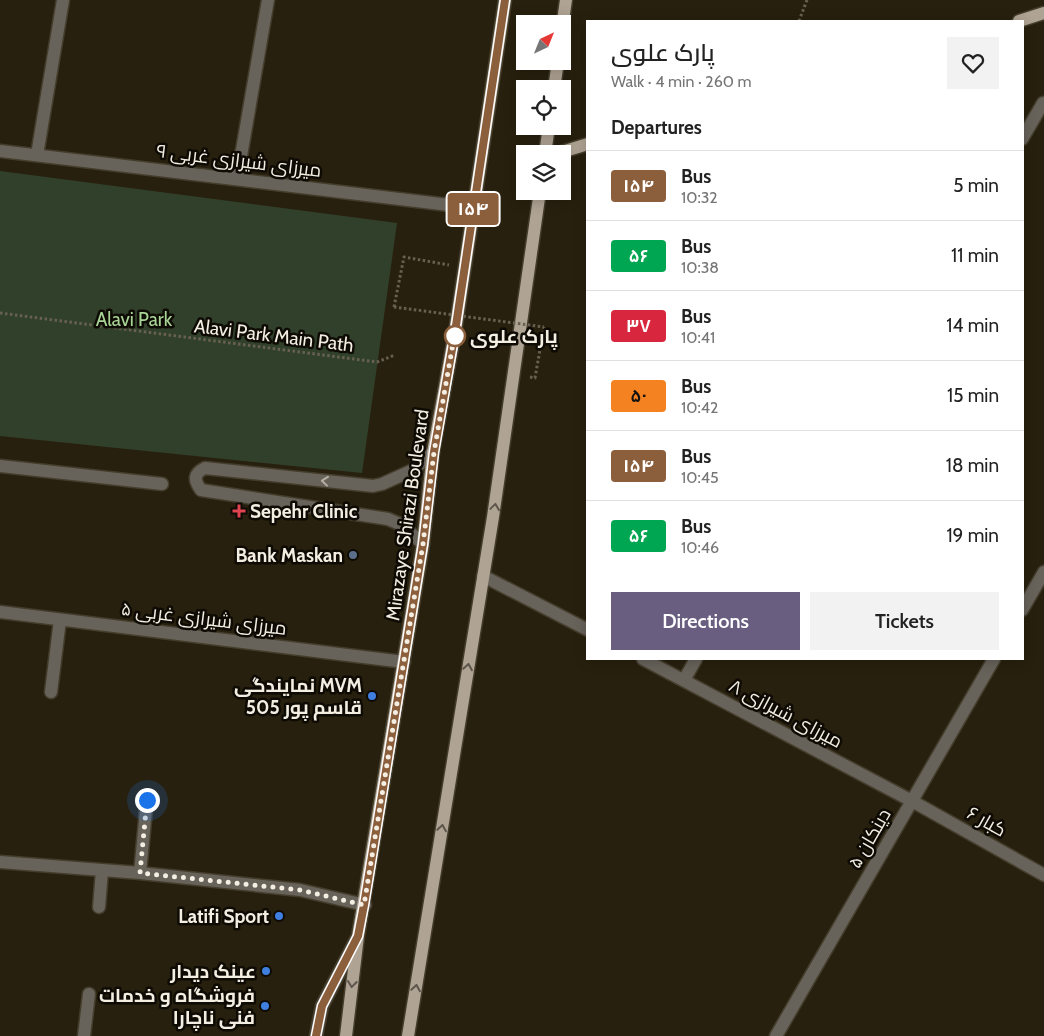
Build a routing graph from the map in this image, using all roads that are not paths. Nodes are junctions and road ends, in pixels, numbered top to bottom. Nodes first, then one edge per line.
1 (63, 0) edge
2 (268, 0) edge
3 (506, 0) edge
4 (566, 0) edge
5 (1044, 13) edge
6 (564, 15) edge
7 (1022, 20) edge
8 (1043, 103) edge
9 (1026, 126) edge
10 (586, 145) edge
11 (571, 149) edge
12 (0, 151) edge
13 (37, 155) junction
14 (238, 179) junction
15 (539, 200) edge
16 (474, 208) junction
17 (434, 452) junction
18 (0, 466) edge
19 (162, 484) dead end
20 (423, 544) junction
21 (1044, 572) edge
22 (483, 576) junction
23 (1024, 607) edge
24 (0, 612) edge
25 (60, 620) junction
26 (586, 629) edge
27 (645, 660) edge
28 (695, 660) edge
29 (993, 660) edge
30 (404, 662) junction
31 (684, 680) junction
32 (50, 692) dead end
33 (147, 800) dead end
34 (912, 800) junction
35 (0, 862) edge
36 (102, 871) junction
37 (140, 873) junction
38 (1044, 875) edge
39 (364, 905) junction
40 (99, 907) dead end
41 (358, 936) junction
42 (88, 994) dead end
43 (84, 1036) edge
44 (316, 1036) edge
45 (346, 1036) edge
46 (408, 1036) edge
47 (776, 1036) edge

1 - 13 street
2 - 14 street
3 - 16 main road, Mirazaye Shirazi Boulevard
4 - 6 main road
5 - 7 main road
8 - 9 street
10 - 11 main road
12 - 13 street, میرزای شیرازی غربی ۹
13 - 14 street, میرزای شیرازی غربی ۹
14 - 16 street, میرزای شیرازی غربی ۹
22 -> 15 main road
16 - 17 main road, Mirazaye Shirazi Boulevard
17 - 20 main road, Mirazaye Shirazi Boulevard
17 -> 20 street
18 - 19 street
20 - 30 main road, Mirazaye Shirazi Boulevard
21 - 23 street
22 - 26 street
46 -> 22 main road
24 - 25 street, ۵ میرزای شیرازی غربی
25 - 30 street, ۵ میرزای شیرازی غربی
25 - 32 street
27 - 31 street, ۸ میرزای شیرازی
28 - 31 street
29 - 34 street, ۵ دینکان
30 - 39 main road, Mirazaye Shirazi Boulevard
31 - 34 street, ۸ میرزای شیرازی
33 - 37 street
34 - 38 street, ۶ کبار
34 - 47 street, ۵ دینکان
35 - 36 street
36 - 37 street
36 - 40 street
37 - 39 street
39 - 41 main road, Mirazaye Shirazi Boulevard
41 - 44 street
41 -> 45 main road, Mirazaye Shirazi Boulevard
42 - 43 street

